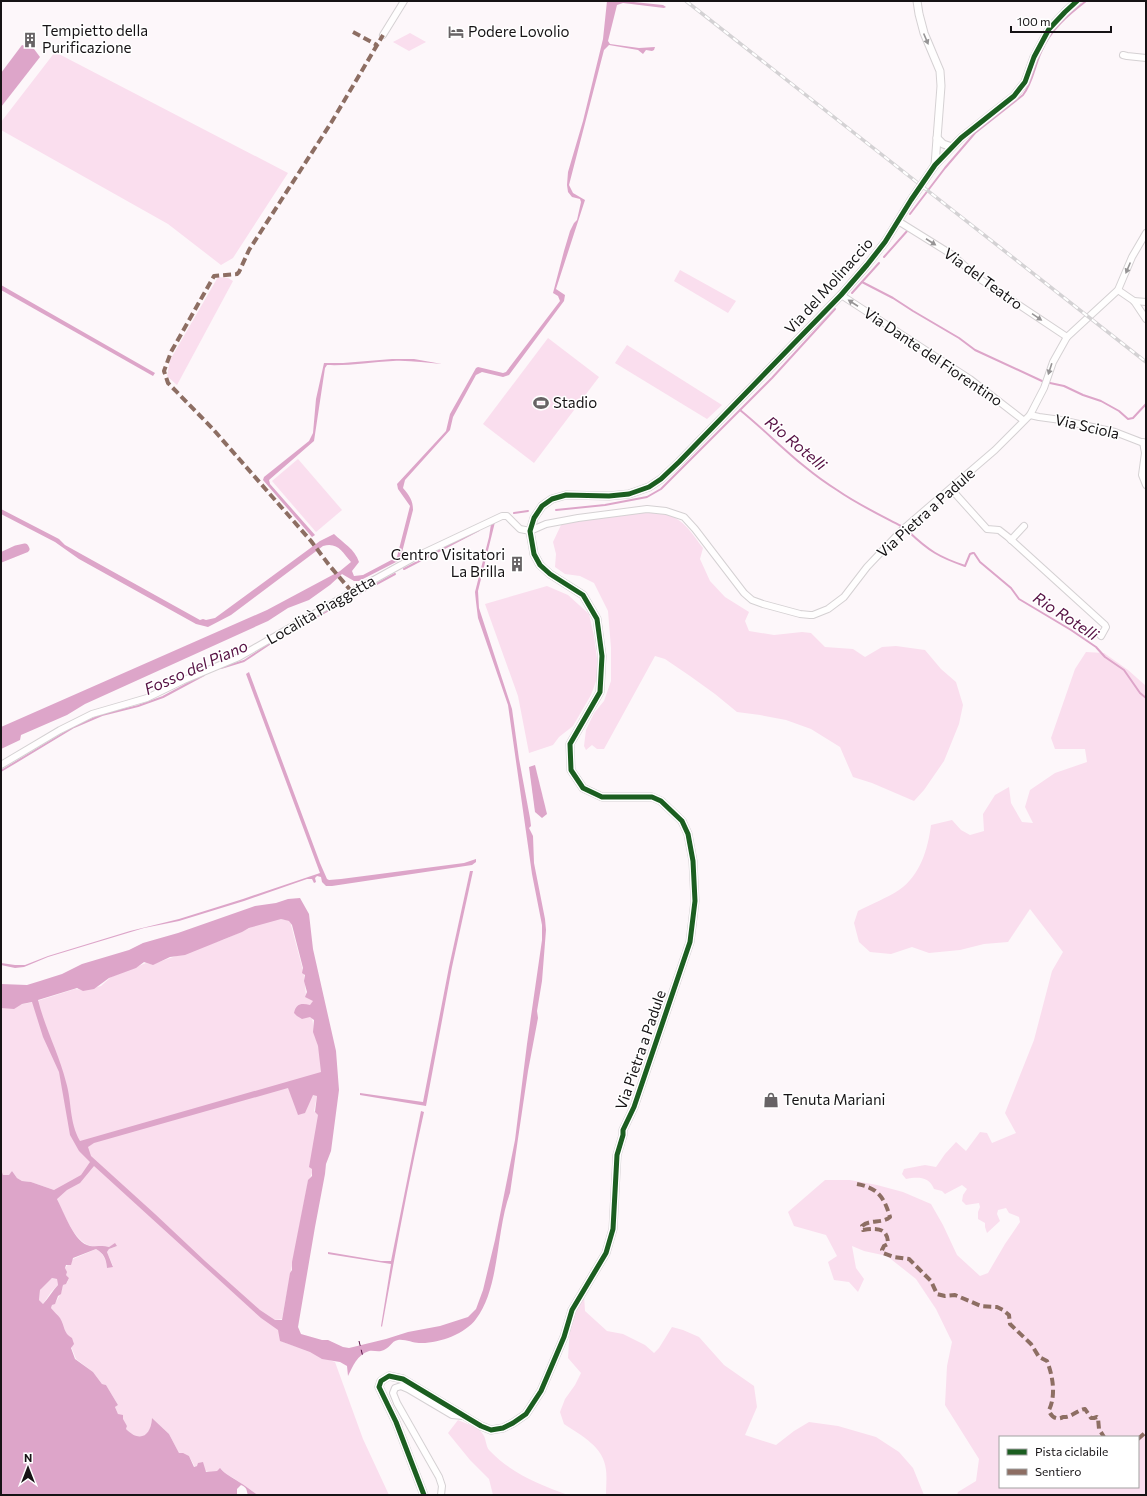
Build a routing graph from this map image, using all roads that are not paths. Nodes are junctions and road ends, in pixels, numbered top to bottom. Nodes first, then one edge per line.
1 (404, 1) edge
2 (917, 1) edge
3 (1077, 1) edge
4 (383, 35) dead end
5 (1123, 54) dead end
6 (1146, 58) edge
7 (937, 138) junction
8 (952, 147) junction
9 (935, 165) junction
10 (898, 221) junction
11 (1146, 233) edge
12 (1118, 290) junction
13 (841, 295) junction
14 (1134, 302) junction
15 (1146, 302) edge
16 (1146, 319) edge
17 (1067, 337) junction
18 (1030, 415) junction
19 (1023, 420) junction
20 (1145, 443) edge
21 (1146, 485) edge
22 (951, 489) junction
23 (1024, 526) dead end
24 (530, 531) junction
25 (1011, 540) junction
26 (1101, 636) dead end
27 (1, 765) edge
28 (465, 1416) junction
29 (424, 1495) edge
30 (441, 1495) edge

1 - 4 street
2 -> 7 street
3 - 8 street, Via del Molinaccio
5 - 6 street
7 - 8 street
7 - 9 street
8 - 9 street, Via del Molinaccio
9 - 10 street, Via del Molinaccio
10 - 13 street, Via del Molinaccio
10 -> 17 street, Via del Teatro
11 -> 12 street, Via Pietra a Padule
12 - 14 street
12 - 17 street, Via Pietra a Padule
19 -> 13 street, Via Dante del Fiorentino
13 - 24 street, Via del Molinaccio
14 - 15 street
14 - 16 street
17 -> 18 street, Via Pietra a Padule
18 - 19 street, Via Pietra a Padule
18 - 20 street, Via Sciola
19 - 22 street, Via Pietra a Padule
20 - 21 street
22 - 24 street, Via Pietra a Padule
22 - 25 street
23 - 25 street
24 - 27 street, Località Piaggetta
24 - 28 street, Via Pietra a Padule
25 - 26 street
28 - 29 street, Via Pietra a Padule
28 - 30 street

